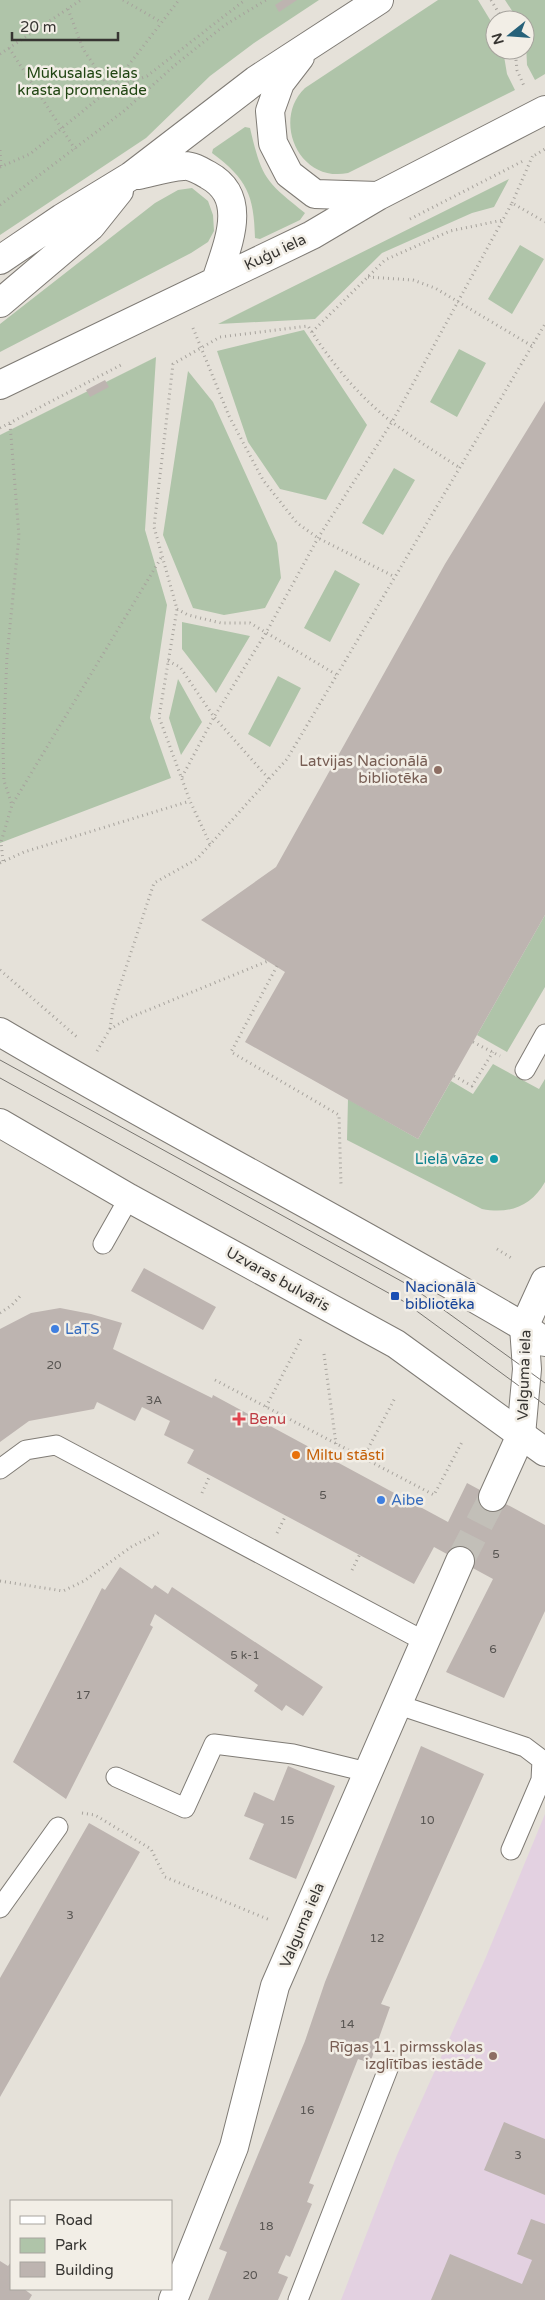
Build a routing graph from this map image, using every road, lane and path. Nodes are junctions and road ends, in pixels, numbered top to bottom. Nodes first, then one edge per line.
1 (82, 0) edge
2 (123, 0) edge
3 (179, 0) edge
4 (245, 0) edge
5 (266, 0) edge
6 (379, 0) edge
7 (68, 9) junction
8 (161, 22) junction
9 (310, 44) junction
10 (9, 48) junction
11 (0, 54) edge
12 (516, 60) edge
13 (524, 86) dead end
14 (110, 90) junction
15 (545, 110) edge
16 (61, 131) junction
17 (75, 149) junction
18 (0, 150) edge
19 (533, 155) dead end
20 (1, 167) edge
21 (131, 176) junction
22 (378, 196) junction
23 (512, 203) junction
24 (0, 205) edge
25 (503, 220) junction
26 (545, 222) edge
27 (0, 260) edge
28 (367, 277) junction
29 (216, 281) junction
30 (460, 302) junction
31 (0, 303) edge
32 (545, 324) edge
33 (192, 328) dead end
34 (312, 332) junction
35 (532, 346) junction
36 (200, 347) junction
37 (0, 385) edge
38 (392, 422) junction
39 (10, 424) dead end
40 (460, 468) junction
41 (318, 538) junction
42 (161, 558) junction
43 (395, 577) junction
44 (177, 609) junction
45 (266, 631) junction
46 (168, 661) junction
47 (337, 675) junction
48 (214, 717) junction
49 (182, 777) junction
50 (269, 779) junction
51 (190, 802) junction
52 (12, 805) junction
53 (210, 844) junction
54 (2, 862) edge
55 (268, 961) dead end
56 (277, 966) dead end
57 (110, 1029) junction
58 (0, 1032) edge
59 (545, 1034) edge
60 (493, 1052) dead end
61 (96, 1053) dead end
62 (525, 1070) dead end
63 (454, 1076) dead end
64 (0, 1123) edge
65 (341, 1194) dead end
66 (129, 1198) junction
67 (103, 1244) dead end
68 (498, 1249) dead end
69 (513, 1259) dead end
70 (545, 1281) edge
71 (22, 1294) dead end
72 (0, 1313) edge
73 (534, 1334) edge
74 (301, 1339) dead end
75 (324, 1354) dead end
76 (215, 1380) dead end
77 (395, 1398) dead end
78 (266, 1407) junction
79 (521, 1435) junction
80 (463, 1440) dead end
81 (336, 1444) junction
82 (545, 1452) edge
83 (363, 1458) junction
84 (0, 1469) edge
85 (210, 1475) dead end
86 (202, 1493) dead end
87 (493, 1498) tunnel mouth
88 (191, 1516) junction
89 (286, 1516) dead end
90 (277, 1533) dead end
91 (360, 1554) dead end
92 (460, 1561) tunnel mouth
93 (351, 1573) dead end
94 (0, 1581) edge
95 (424, 1640) junction
96 (396, 1704) junction
97 (367, 1772) junction
98 (116, 1777) dead end
99 (58, 1827) joint
100 (510, 1850) dead end
101 (5, 1888) edge
102 (0, 1908) edge
103 (299, 1932) junction
104 (388, 2069) dead end
105 (173, 2300) edge
106 (298, 2300) edge

1 - 7 path
2 - 8 path
3 - 8 path
4 - 14 path
5 - 17 path
6 - 9 main road
7 - 10 path
7 - 14 path
8 - 14 path
9 - 21 main road
9 - 22 main road
10 - 11 path
10 - 16 path
12 - 13 path
14 - 16 path
15 - 22 main road, Kuģu iela
16 - 17 path
16 - 20 path
17 - 24 path
18 - 20 path
19 - 23 path
21 - 27 main road
21 - 29 main road
21 - 31 main road
22 - 29 main road, Kuģu iela
23 - 25 path
23 - 26 path
25 - 28 path
25 - 30 path
28 - 30 path
28 - 34 path
29 - 37 main road, Kuģu iela
30 - 35 path
30 - 38 path
32 - 35 path
33 - 36 path
34 - 36 path
34 - 38 path
35 - 40 path
36 - 41 path
36 - 42 path
38 - 40 path
38 - 41 path
39 - 52 path
40 - 43 path
41 - 43 path
41 - 45 path
42 - 44 path
42 - 52 path
43 - 47 path
44 - 45 path
44 - 46 path
45 - 47 path
45 - 48 path
46 - 48 path
46 - 49 path
47 - 50 path
48 - 49 path
48 - 50 path
49 - 51 path
50 - 53 path
51 - 53 path
51 - 54 path
52 - 54 path
53 - 57 path
55 - 57 path
56 - 65 path
57 - 61 path
58 - 73 main road
59 - 62 lane
60 - 63 path
64 - 66 main road, Uzvaras bulvāris
66 - 67 lane
66 - 79 main road, Uzvaras bulvāris
68 - 69 path
70 - 73 main road, Valguma iela
71 - 72 path
73 - 79 main road, Valguma iela
74 - 78 path
75 - 81 path
76 - 78 path
77 - 83 path
78 - 81 path
79 - 82 main road, Uzvaras bulvāris
79 - 87 main road, Valguma iela
80 - 83 path
81 - 83 path
84 - 88 lane
85 - 86 path
88 - 94 path
88 - 95 lane
89 - 90 path
91 - 93 path
92 - 95 main road, Valguma iela
95 - 96 main road, Valguma iela
96 - 97 main road, Valguma iela
96 - 100 lane
97 - 98 lane
97 - 103 main road, Valguma iela
99 - 101 lane
99 - 103 path
101 - 102 lane
103 - 105 main road, Valguma iela
104 - 106 lane

